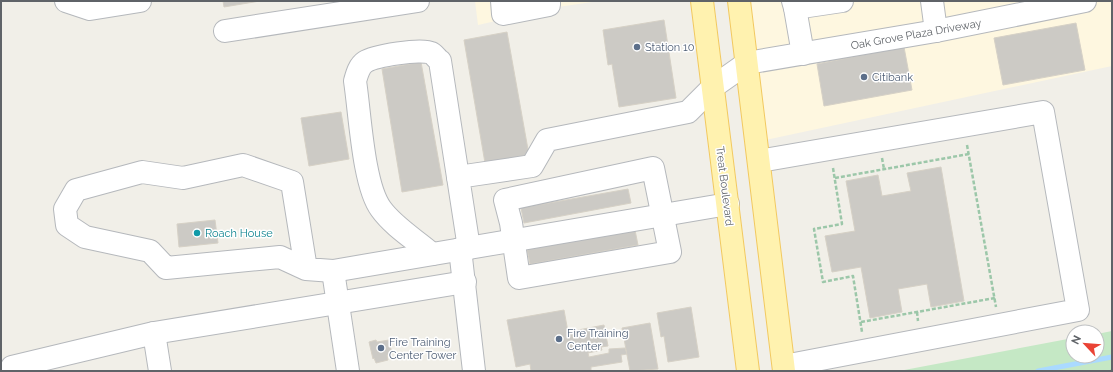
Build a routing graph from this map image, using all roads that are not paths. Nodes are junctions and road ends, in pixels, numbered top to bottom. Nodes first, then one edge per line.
1 (66, 1) edge
2 (140, 1) edge
3 (418, 1) edge
4 (502, 1) edge
5 (549, 1) edge
6 (702, 1) edge
7 (739, 1) edge
8 (842, 1) edge
9 (932, 1) edge
10 (1085, 1) edge
11 (794, 4) edge
12 (225, 31) dead end
13 (936, 31) junction
14 (803, 54) junction
15 (747, 63) junction
16 (713, 87) junction
17 (759, 161) junction
18 (458, 177) junction
19 (728, 204) junction
20 (662, 215) junction
21 (513, 240) junction
22 (465, 248) junction
23 (432, 254) junction
24 (306, 269) junction
25 (333, 271) junction
26 (465, 282) junction
27 (338, 303) junction
28 (154, 332) junction
29 (784, 368) edge
30 (10, 371) edge
31 (160, 371) edge
32 (348, 371) edge
33 (474, 371) edge
34 (748, 371) edge

1 - 2 street
3 - 12 street
4 - 5 street
6 - 16 main road, Treat Boulevard
7 - 15 main road
8 - 11 street
9 - 13 street
10 - 13 street, Oak Grove Plaza Driveway
11 - 14 street
13 - 14 street, Oak Grove Plaza Driveway
14 - 15 street, Oak Grove Plaza Driveway
15 - 16 street
15 - 17 main road
16 - 18 street
16 - 19 main road, Treat Boulevard
17 - 29 main road
17 - 29 street
18 - 22 street
18 - 23 street
19 - 20 street
19 - 34 main road, Treat Boulevard
20 - 21 street
20 - 21 street
20 - 21 street
21 - 22 street
22 - 23 street
22 - 26 street
23 - 25 street
24 - 24 street
24 - 25 street
25 - 27 street
26 - 27 street
26 - 33 street
27 - 28 street
27 - 32 street
28 - 30 street
28 - 31 street

